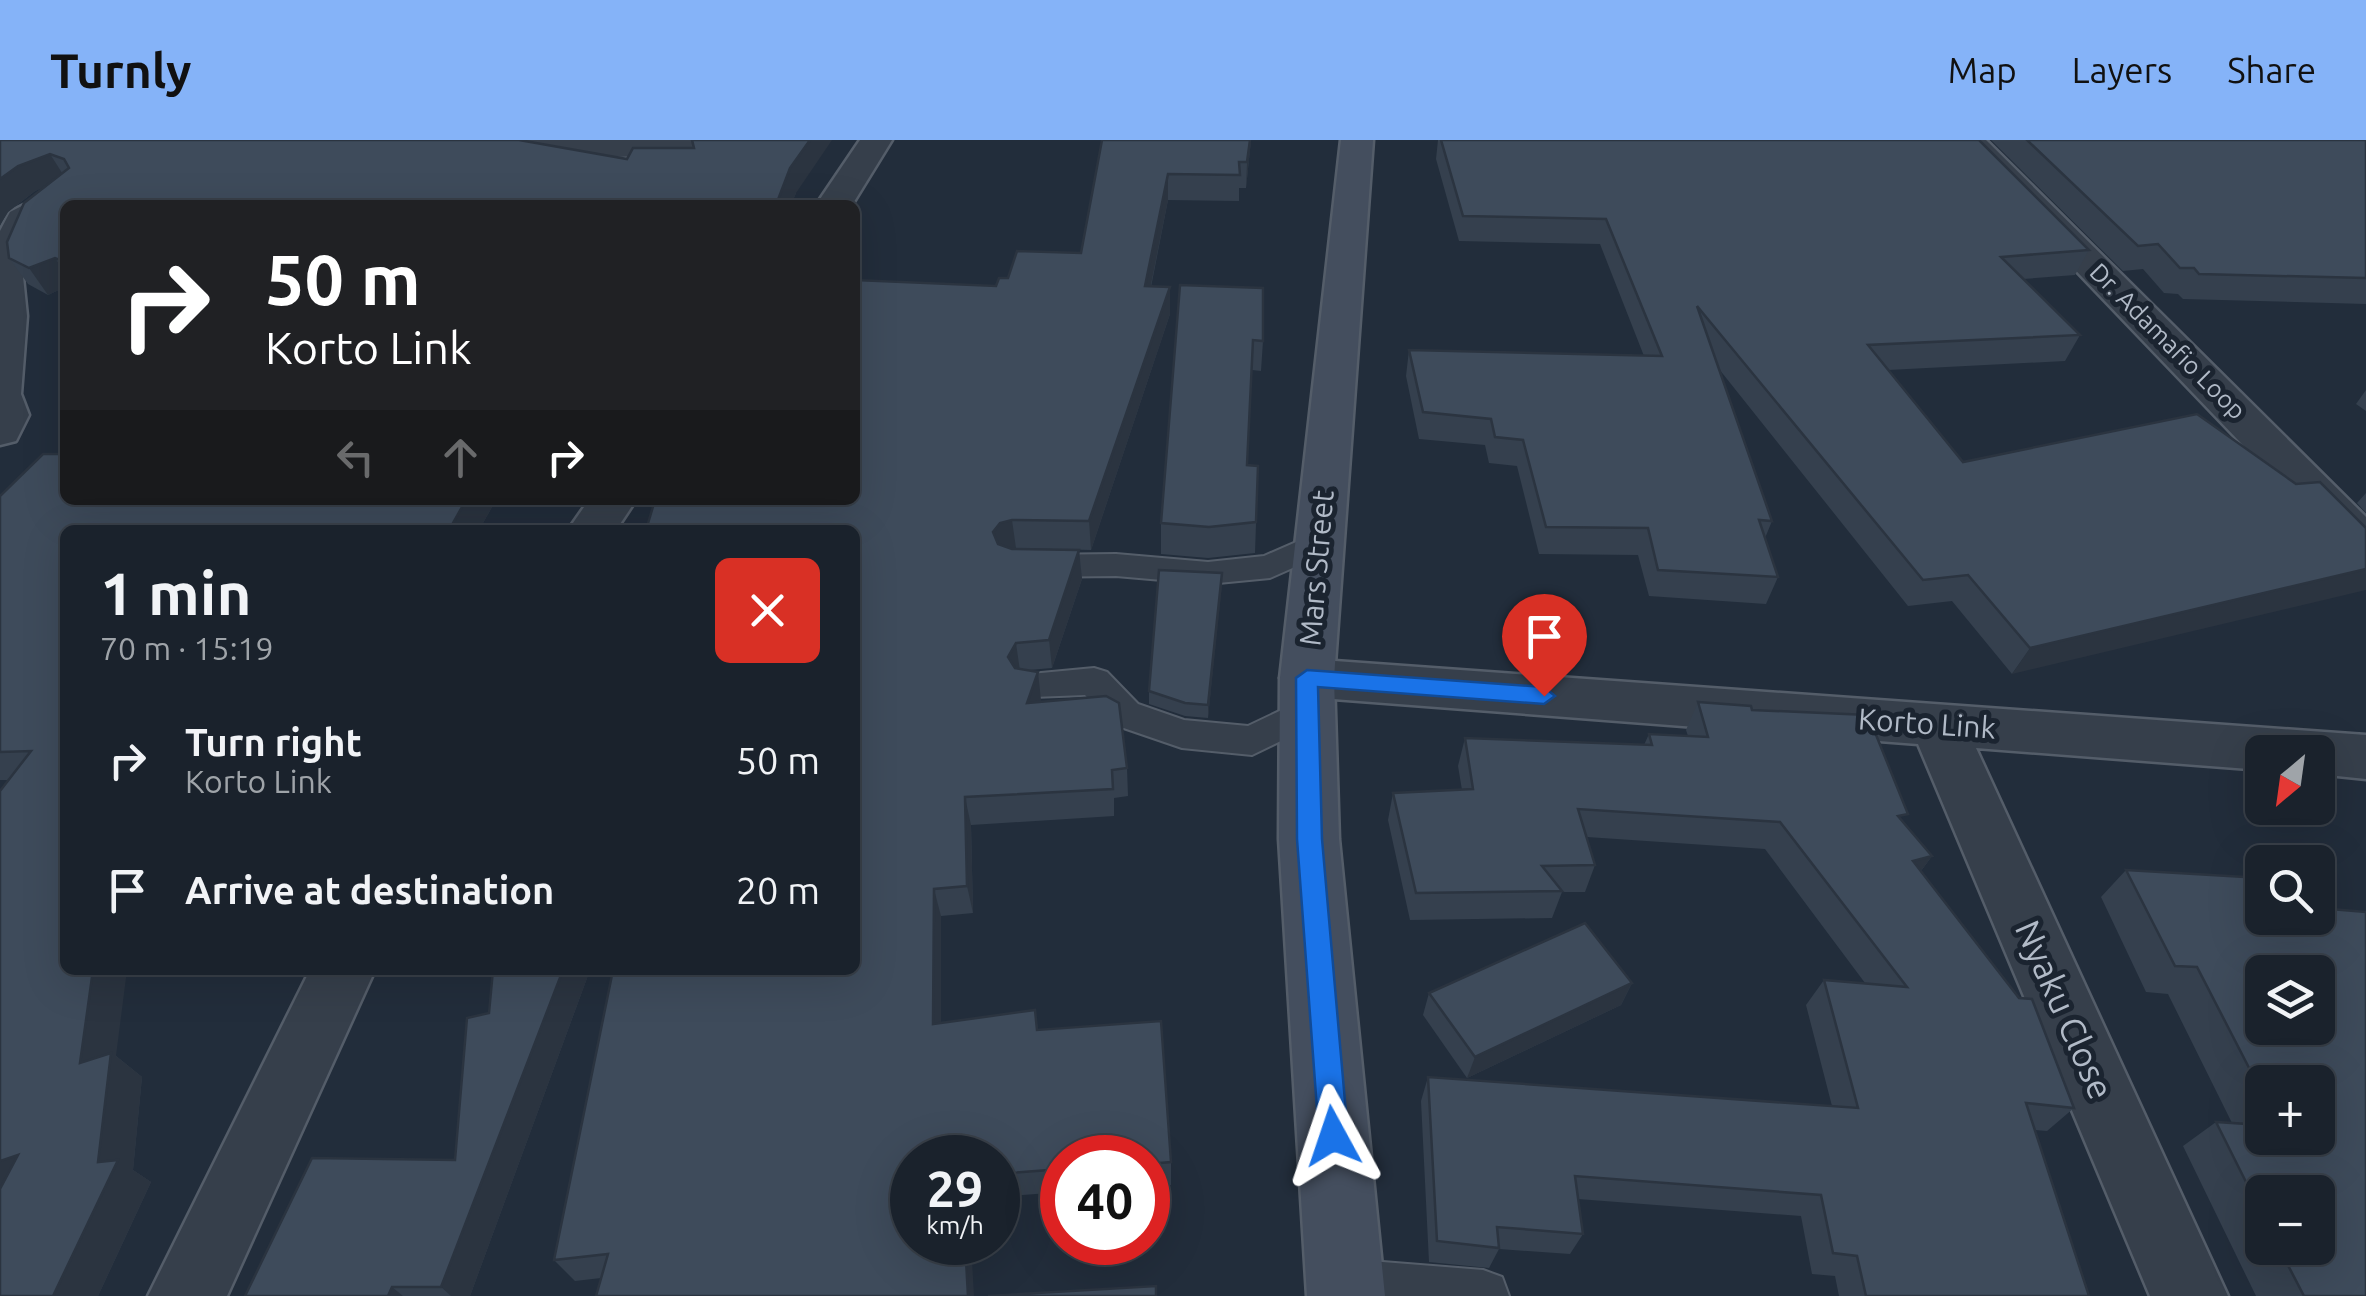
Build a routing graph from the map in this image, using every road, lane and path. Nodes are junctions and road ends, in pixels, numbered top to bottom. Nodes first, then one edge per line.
1 (454, 140) edge
2 (693, 140) edge
3 (876, 140) edge
4 (1357, 140) edge
5 (1967, 140) edge
6 (65, 193) edge
7 (837, 200) edge
8 (0, 394) edge
9 (0, 432) edge
10 (1319, 543) junction
11 (2366, 545) edge
12 (1017, 563) edge
13 (1034, 684) edge
14 (1307, 695) junction
15 (1938, 725) junction
16 (2245, 747) edge
17 (2335, 754) edge
18 (2366, 757) edge
19 (341, 975) edge
20 (1346, 1291) edge
21 (187, 1296) edge
22 (1483, 1296) edge
23 (2190, 1296) edge

1 - 2 street
3 - 7 street
4 - 10 street, Mars Street
5 - 11 street, Dr. Adamafio Loop
6 - 8 street
8 - 9 street
10 - 12 lane
10 - 14 street, Mars Street
13 - 14 lane
14 - 15 street, Korto Link
14 - 20 street, Mars Street
15 - 16 street, Korto Link
15 - 23 street, Nyaku Close
17 - 18 street
19 - 21 street
20 - 22 lane

